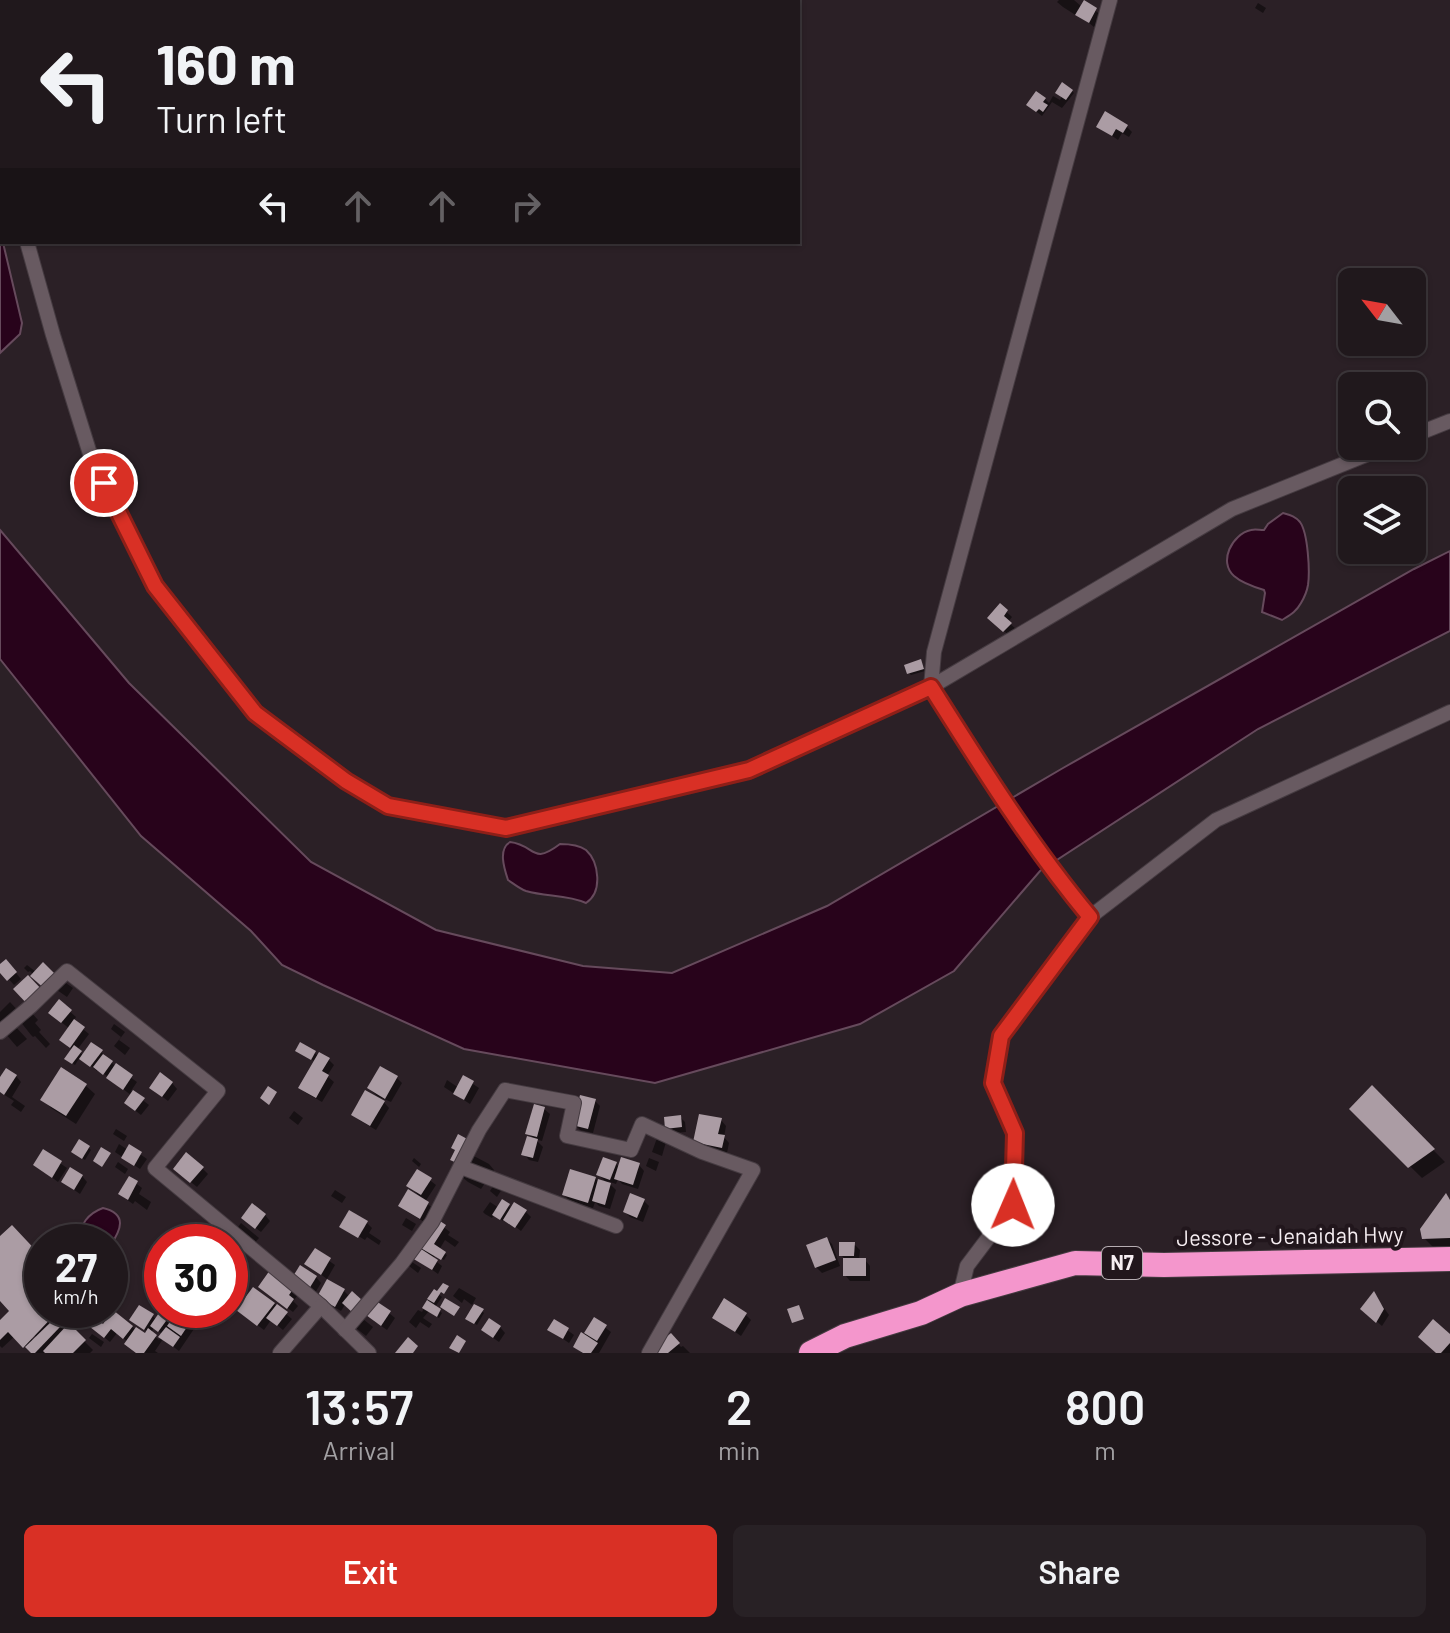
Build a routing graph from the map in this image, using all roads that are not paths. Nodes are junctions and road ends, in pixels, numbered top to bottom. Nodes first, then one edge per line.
1 (1110, 0) edge
2 (28, 244) edge
3 (1450, 421) edge
4 (1426, 430) edge
5 (1353, 460) edge
6 (931, 687) junction
7 (1450, 712) edge
8 (1090, 917) junction
9 (0, 1032) edge
10 (461, 1167) junction
11 (616, 1226) dead end
12 (1450, 1259) edge
13 (960, 1295) junction
14 (321, 1306) junction
15 (345, 1330) junction
16 (843, 1344) edge
17 (280, 1353) edge
18 (369, 1353) edge
19 (649, 1353) edge
20 (811, 1353) edge

1 - 6 street
2 - 6 street
3 - 4 street
5 - 6 street
6 - 8 street
7 - 8 street
8 - 13 street
9 - 14 street
10 - 11 street
10 - 15 street
10 - 19 street
12 - 13 highway, Jessore - Jenaidah Hwy / N7
13 - 16 highway, Jessore - Jenaidah Hwy / N7
14 - 15 street
14 - 17 street
15 - 18 street
16 - 20 highway, Jessore - Jenaidah Hwy / N7

